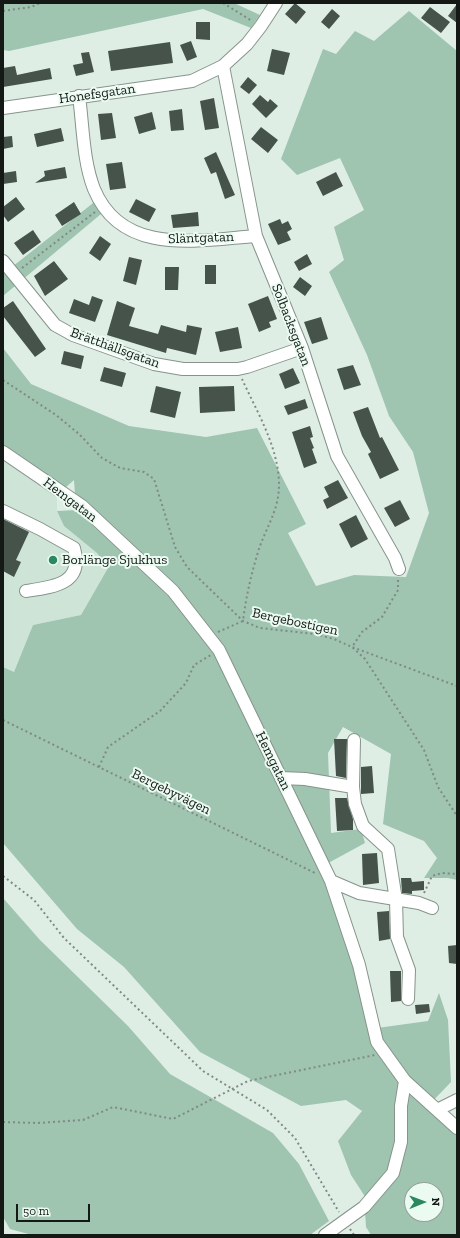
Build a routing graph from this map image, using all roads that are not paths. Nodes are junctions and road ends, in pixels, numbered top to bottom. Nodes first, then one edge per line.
1 (276, 3) edge
2 (223, 66) junction
3 (79, 96) junction
4 (3, 108) edge
5 (256, 236) junction
6 (3, 261) edge
7 (302, 348) junction
8 (3, 452) edge
9 (3, 511) edge
10 (399, 569) road end
11 (26, 591) dead end
12 (354, 740) dead end
13 (281, 778) junction
14 (353, 787) junction
15 (331, 881) junction
16 (396, 900) junction
17 (432, 908) dead end
18 (408, 999) dead end
19 (405, 1081) junction
20 (457, 1100) edge
21 (437, 1110) junction
22 (457, 1128) edge
23 (325, 1235) edge

1 - 2 street
2 - 3 street, Honefsgatan
2 - 5 street, Solbacksgatan
3 - 4 street, Honefsgatan
3 - 5 street, Släntgatan
5 - 7 street, Solbacksgatan
6 - 7 street, Brätthällsgatan
7 - 10 street, Solbacksgatan
8 - 13 street, Hemgatan
9 - 11 street
12 - 14 street
13 - 14 street
13 - 15 street, Hemgatan
14 - 16 street
15 - 16 street
15 - 19 street, Hemgatan
16 - 17 street
16 - 18 street
19 - 21 street, Hemgatan
19 - 23 street
20 - 21 street
21 - 22 street, Hemgatan

